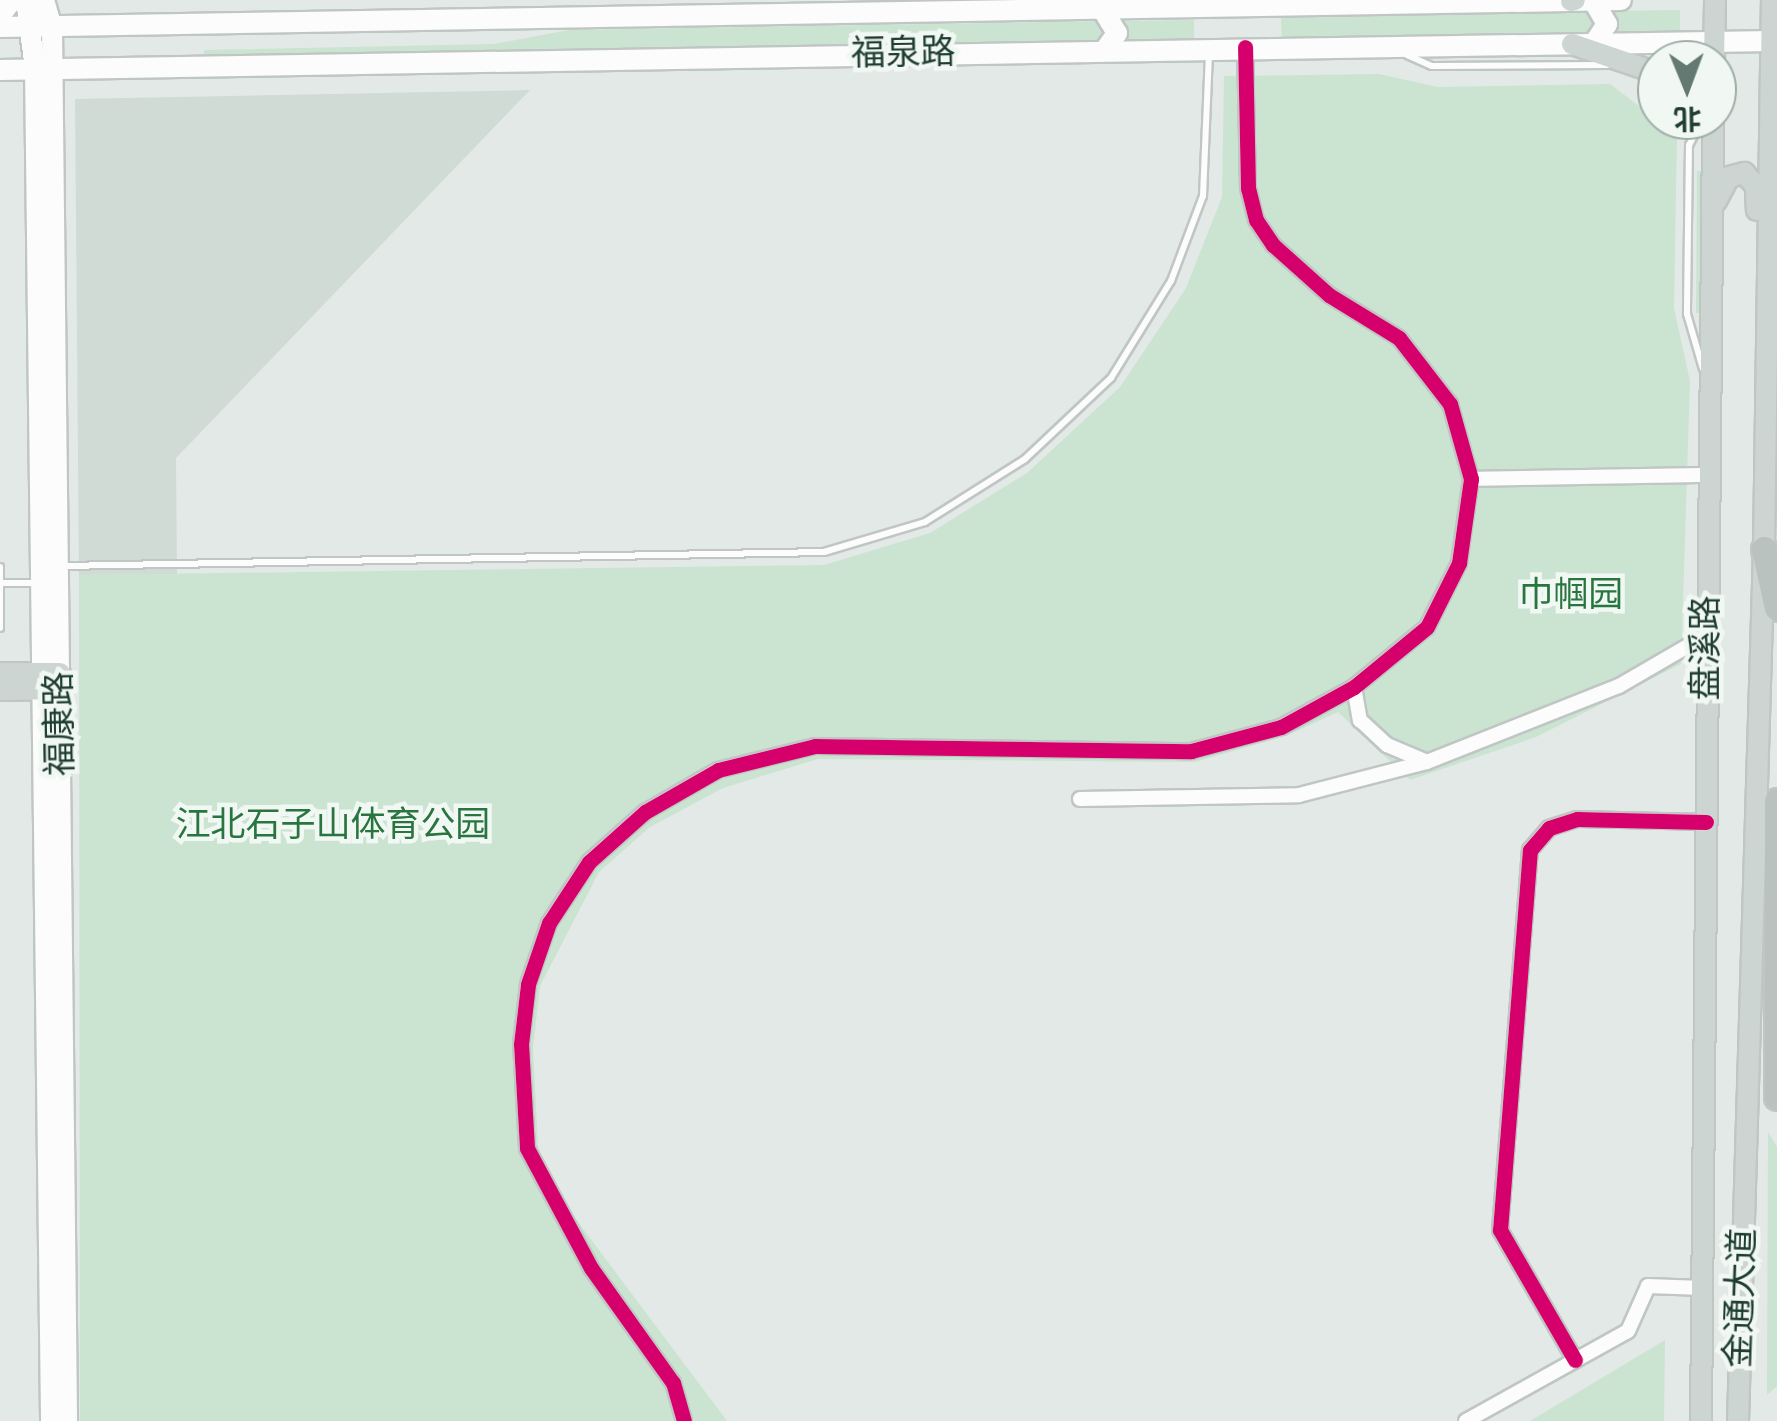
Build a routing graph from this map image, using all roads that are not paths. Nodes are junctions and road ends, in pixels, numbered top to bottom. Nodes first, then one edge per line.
1 (12, 0) edge
2 (26, 0) edge
3 (44, 0) edge
4 (1573, 0) edge
5 (1593, 0) edge
6 (1621, 0) edge
7 (1715, 0) edge
8 (1772, 0) edge
9 (1402, 2) edge
10 (1242, 4) edge
11 (1103, 10) junction
12 (0, 16) edge
13 (0, 27) edge
14 (43, 28) junction
15 (1773, 29) edge
16 (1714, 40) edge
17 (1737, 42) edge
18 (1594, 43) junction
19 (1572, 44) junction
20 (1388, 46) junction
21 (1637, 46) edge
22 (1209, 48) junction
23 (1244, 48) junction
24 (1105, 50) junction
25 (1634, 64) junction
26 (1637, 65) edge
27 (44, 68) junction
28 (0, 70) edge
29 (1774, 118) edge
30 (1692, 140) edge
31 (1709, 140) edge
32 (1712, 212) junction
33 (1768, 261) junction
34 (1772, 349) edge
35 (1710, 394) junction
36 (1709, 475) junction
37 (1472, 479) junction
38 (1764, 549) junction
39 (61, 566) dead end
40 (0, 568) edge
41 (3, 583) junction
42 (39, 583) junction
43 (1777, 608) edge
44 (0, 628) edge
45 (1706, 636) junction
46 (0, 673) edge
47 (50, 681) junction
48 (1354, 687) junction
49 (0, 690) edge
50 (1427, 762) junction
51 (1080, 799) dead end
52 (1777, 801) edge
53 (1706, 822) junction
54 (1777, 1097) edge
55 (1745, 1175) joint
56 (1705, 1176) joint
57 (1702, 1288) junction
58 (1575, 1360) junction
59 (50, 1421) edge
60 (67, 1421) edge
61 (684, 1421) edge
62 (1466, 1421) edge
63 (1701, 1421) edge
64 (1738, 1421) edge

1 - 12 main road
2 - 14 main road
3 - 14 main road
4 - 5 main road, 福泉路
4 - 9 main road, 福泉路
5 - 6 main road, 福泉路
5 - 18 main road
7 - 16 main road
8 - 15 main road, 盘溪路
9 - 10 main road, 福泉路
10 - 11 main road, 福泉路
11 - 14 main road, 福泉路
11 - 24 main road
13 - 14 main road, 福泉路
14 - 27 main road, 福康路
15 - 17 main road, 福泉路
15 - 29 main road, 盘溪路
18 - 19 main road, 福泉路
18 - 21 main road, 福泉路
19 - 20 main road, 福泉路
19 - 25 main road
20 - 23 main road, 福泉路
20 - 25 lane
22 - 23 main road, 福泉路
22 - 24 main road, 福泉路
22 - 39 lane
23 - 37 street
24 - 27 main road, 福泉路
25 - 26 main road
27 - 28 main road, 福泉路
27 - 42 main road, 福康路
27 - 47 main road, 福康路
29 - 33 main road, 盘溪路
30 - 35 lane
31 - 32 main road, 盘溪路
32 - 33 main road
32 - 35 main road, 盘溪路
33 - 34 main road, 盘溪路
34 - 38 main road, 盘溪路
35 - 36 main road, 盘溪路
36 - 37 street
36 - 45 main road, 盘溪路
37 - 48 street
38 - 43 highway
38 - 55 main road, 盘溪路
40 - 41 lane
41 - 42 lane
41 - 44 lane
42 - 47 main road, 福康路
45 - 50 street
45 - 53 main road, 盘溪路
46 - 47 main road
47 - 49 main road
47 - 59 main road, 福康路
47 - 60 main road, 福康路
48 - 50 street
48 - 61 street
50 - 51 street
52 - 54 highway
53 - 56 main road, 盘溪路
53 - 58 street
55 - 64 main road, 金通大道
56 - 57 main road, 金通大道
57 - 58 street
57 - 63 main road, 金通大道
58 - 62 street

